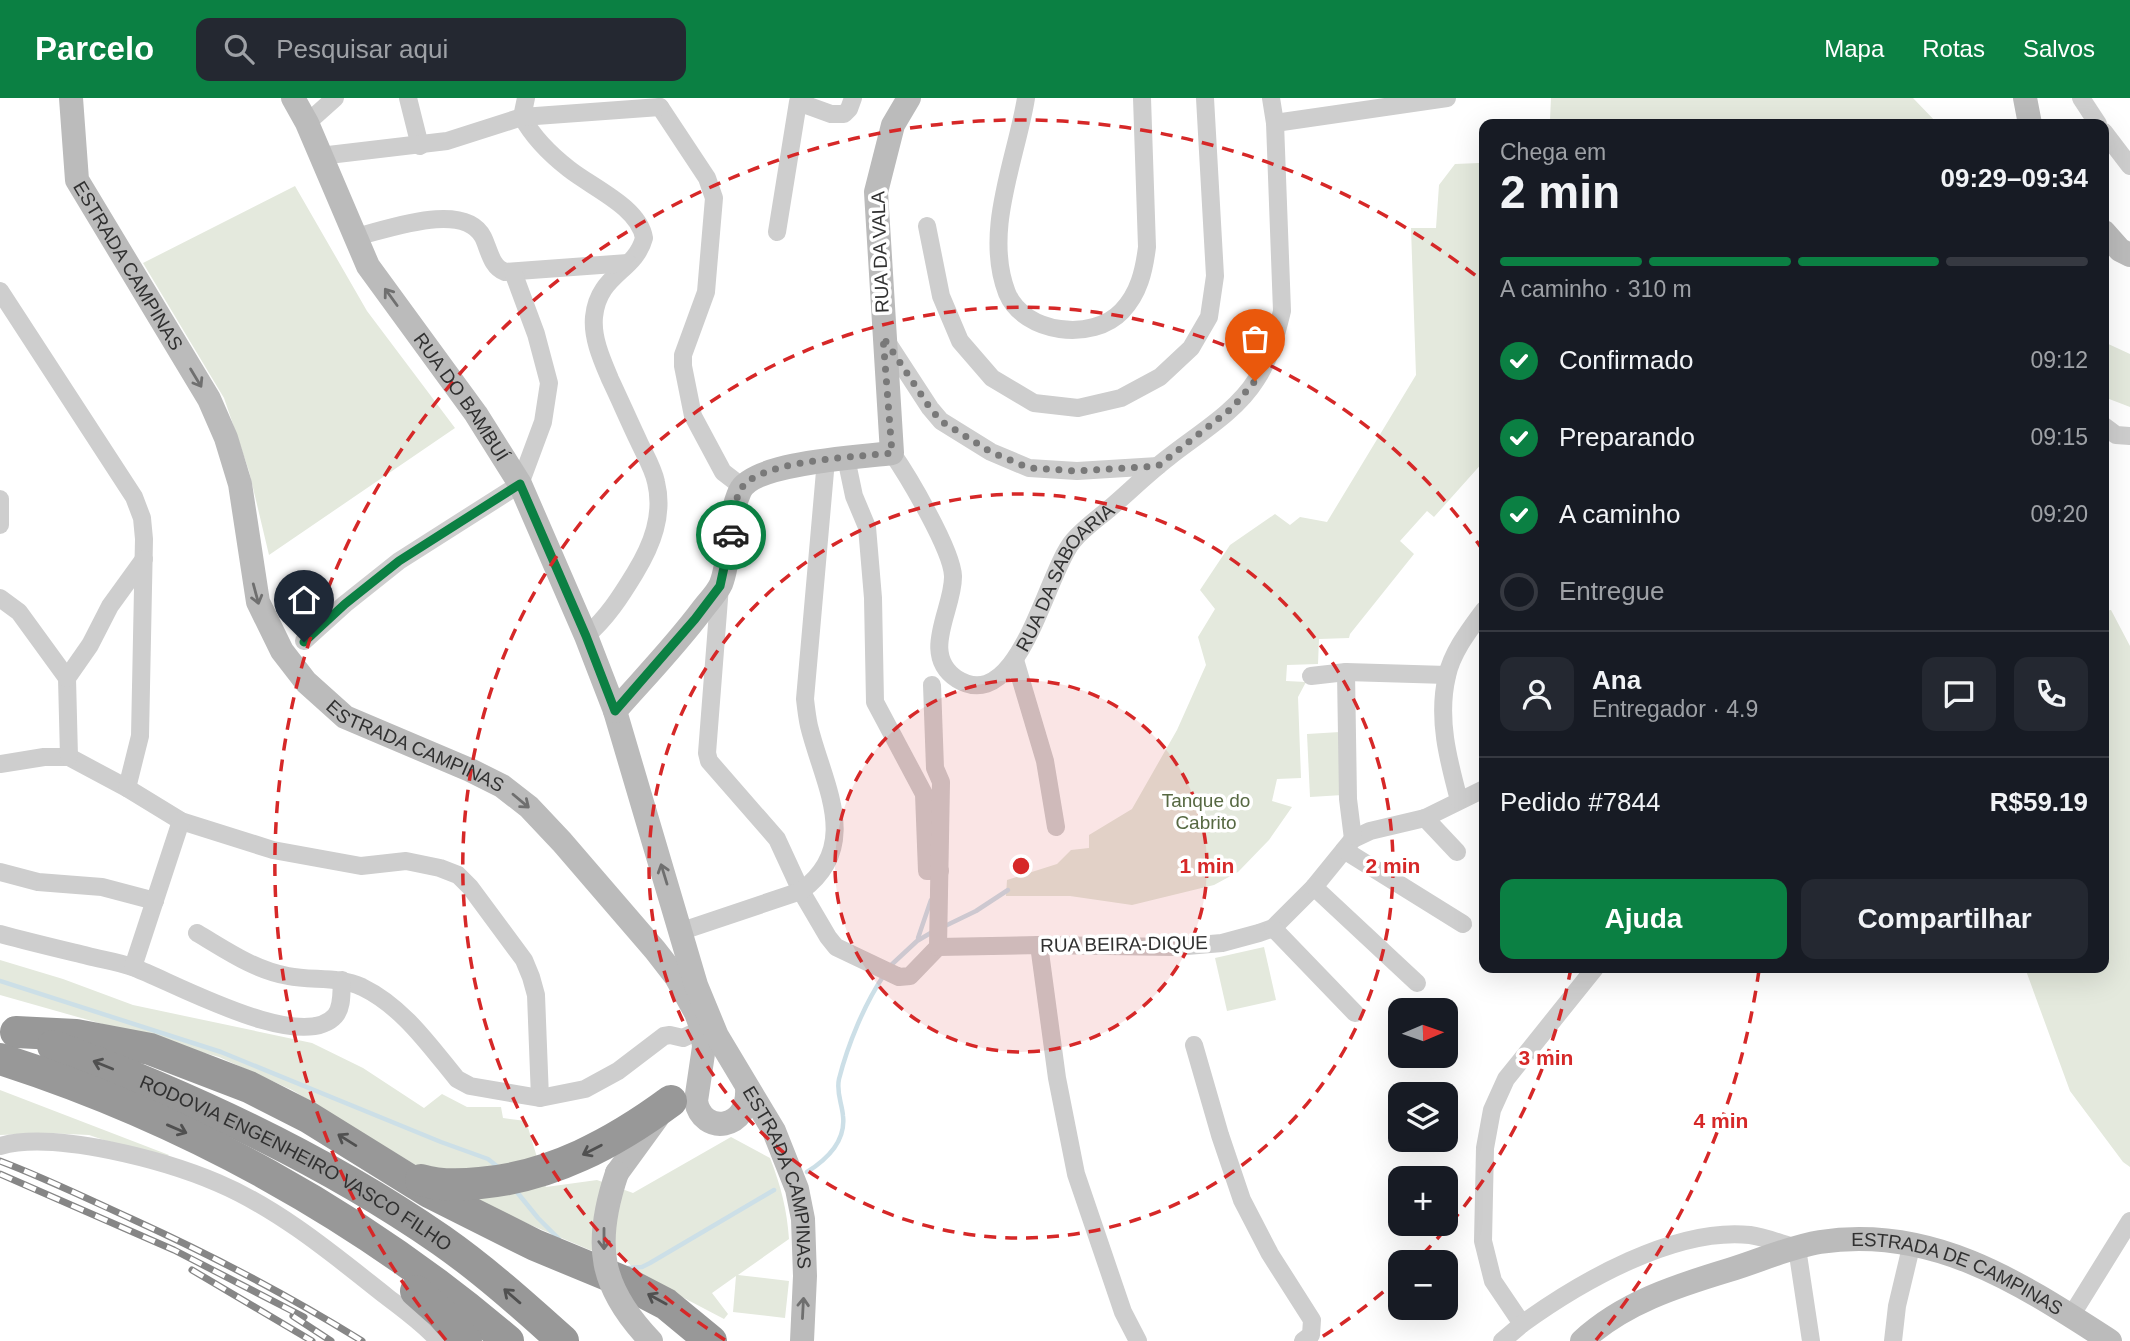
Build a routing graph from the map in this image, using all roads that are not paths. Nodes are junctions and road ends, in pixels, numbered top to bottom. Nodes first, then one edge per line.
1 (71, 98) edge
2 (293, 98) edge
3 (335, 98) edge
4 (408, 98) edge
5 (526, 98) edge
6 (909, 98) edge
7 (1026, 98) edge
8 (1142, 98) edge
9 (1205, 98) edge
10 (1271, 98) edge
11 (1447, 98) edge
12 (2025, 98) edge
13 (2081, 98) edge
14 (663, 103) edge
15 (851, 103) edge
16 (522, 117) junction
17 (2029, 119) edge
18 (2095, 119) edge
19 (307, 123) junction
20 (1275, 123) junction
21 (2109, 139) edge
22 (420, 146) junction
23 (320, 156) junction
24 (2130, 166) edge
25 (927, 226) dead end
26 (777, 232) dead end
27 (355, 237) junction
28 (2109, 238) edge
29 (2130, 255) edge
30 (628, 263) junction
31 (513, 272) junction
32 (0, 291) edge
33 (883, 337) junction
34 (2109, 430) edge
35 (2130, 436) edge
36 (892, 453) junction
37 (836, 459) junction
38 (1158, 466) junction
39 (520, 484) junction
40 (745, 484) junction
41 (0, 499) edge
42 (0, 525) edge
43 (144, 559) junction
44 (720, 586) junction
45 (0, 598) edge
46 (1479, 617) edge
47 (586, 636) junction
48 (304, 642) dead end
49 (1015, 660) junction
50 (1346, 672) junction
51 (1447, 675) junction
52 (1311, 676) dead end
53 (67, 678) junction
54 (932, 685) dead end
55 (615, 711) junction
56 (69, 757) junction
57 (0, 764) edge
58 (127, 788) junction
59 (1479, 791) edge
60 (1459, 800) junction
61 (1425, 818) junction
62 (181, 821) junction
63 (1056, 827) dead end
64 (1348, 844) junction
65 (1457, 852) dead end
66 (935, 871) junction
67 (0, 872) edge
68 (1314, 887) junction
69 (801, 891) junction
70 (155, 901) junction
71 (1463, 924) dead end
72 (1273, 928) junction
73 (197, 933) dead end
74 (0, 934) edge
75 (682, 935) junction
76 (937, 935) junction
77 (1039, 945) junction
78 (655, 950) junction
79 (133, 967) junction
80 (1591, 973) edge
81 (342, 980) junction
82 (1417, 983) dead end
83 (696, 985) joint
84 (1354, 1013) dead end
85 (702, 1029) junction
86 (5, 1039) edge
87 (1194, 1045) dead end
88 (702, 1055) junction
89 (747, 1088) junction
90 (540, 1098) junction
91 (671, 1101) junction
92 (0, 1146) edge
93 (393, 1170) junction
94 (306, 1196) junction
95 (2130, 1221) edge
96 (1749, 1236) junction
97 (1912, 1243) junction
98 (1797, 1248) junction
99 (1753, 1263) junction
100 (2071, 1316) junction
101 (1522, 1324) junction
102 (1595, 1333) edge
103 (439, 1341) edge
104 (466, 1341) edge
105 (508, 1341) edge
106 (563, 1341) edge
107 (651, 1341) edge
108 (711, 1341) edge
109 (802, 1341) edge
110 (1139, 1341) edge
111 (1303, 1341) edge
112 (1502, 1341) edge
113 (1582, 1341) edge
114 (1811, 1341) edge
115 (1893, 1341) edge
116 (2110, 1341) edge

1 -> 78 main road, ESTRADA CAMPINAS
2 - 19 main road, RUA DO BAMBUÍ
3 - 19 street
4 - 22 street
5 - 16 street
6 - 33 main road, RUA DA VALA
7 - 8 street
9 - 25 street
10 - 20 street, RUA DA SABOARIA
11 - 20 street
12 - 17 main road
13 - 18 street
14 - 16 street
14 - 40 street
15 - 26 street
16 - 22 street
16 - 30 street
19 - 23 main road, RUA DO BAMBUÍ
20 - 38 street, RUA DA SABOARIA
21 - 24 street
22 - 23 street
23 - 27 main road, RUA DO BAMBUÍ
27 - 31 street
39 -> 27 main road, RUA DO BAMBUÍ
28 - 29 main road
30 - 31 street
30 - 47 street
31 - 39 street
32 - 43 street
33 - 36 main road, RUA DA VALA
33 - 38 street
34 - 35 street
36 - 37 main road
36 - 49 street, RUA DA SABOARIA
37 - 40 main road
37 - 66 street
37 - 69 street
38 - 49 street, RUA DA SABOARIA
39 - 47 main road, RUA DO BAMBUÍ
39 - 48 street
40 - 44 main road
41 - 42 street
43 - 53 street
43 - 58 street
44 - 55 main road
44 - 69 street
45 - 53 street
46 - 51 street
47 - 55 main road, RUA DO BAMBUÍ
49 - 63 street
50 - 51 street
50 - 52 street
50 - 64 street
51 - 60 street
53 - 56 street
54 - 66 street
75 -> 55 main road, RUA DO BAMBUÍ
56 - 57 street
56 - 58 street
58 - 62 street
59 - 60 street
60 - 61 street
61 - 64 street
61 - 65 street
62 - 70 street
62 - 90 street
64 - 68 street, RUA BEIRA-DIQUE
64 - 71 street
66 - 76 street
67 - 70 street
68 - 72 street, RUA BEIRA-DIQUE
68 - 82 street
69 - 75 street
69 - 76 street
70 - 79 street
72 - 77 street, RUA BEIRA-DIQUE
72 - 84 street
73 - 81 street
74 - 79 street
75 - 78 main road
75 - 83 main road, RUA DO BAMBUÍ
76 - 77 street, RUA BEIRA-DIQUE
77 - 110 street
78 - 85 main road, ESTRADA CAMPINAS
79 - 81 street
80 - 101 street
81 - 90 street
83 - 89 main road, ESTRADA CAMPINAS
85 - 88 main road, ESTRADA CAMPINAS
85 - 90 street
93 -> 86 highway
86 -> 94 highway, RODOVIA ENGENHEIRO VASCO FILHO
106 -> 86 highway, RODOVIA ENGENHEIRO VASCO FILHO
87 - 111 street
88 - 89 main road, ESTRADA CAMPINAS
88 - 91 main road
109 -> 89 main road, ESTRADA CAMPINAS
91 -> 93 highway
91 -> 107 main road, bridge
92 - 103 street
108 -> 93 highway
94 - 104 highway
94 - 105 highway, RODOVIA ENGENHEIRO VASCO FILHO
95 - 100 street
96 - 98 street
96 - 99 street
96 - 101 street
97 - 98 main road, ESTRADA DE CAMPINAS
97 - 100 main road, ESTRADA DE CAMPINAS
97 - 115 street
98 - 99 main road
98 - 114 street
99 - 102 main road
100 - 116 main road, ESTRADA DE CAMPINAS
101 - 112 street
102 - 113 main road

